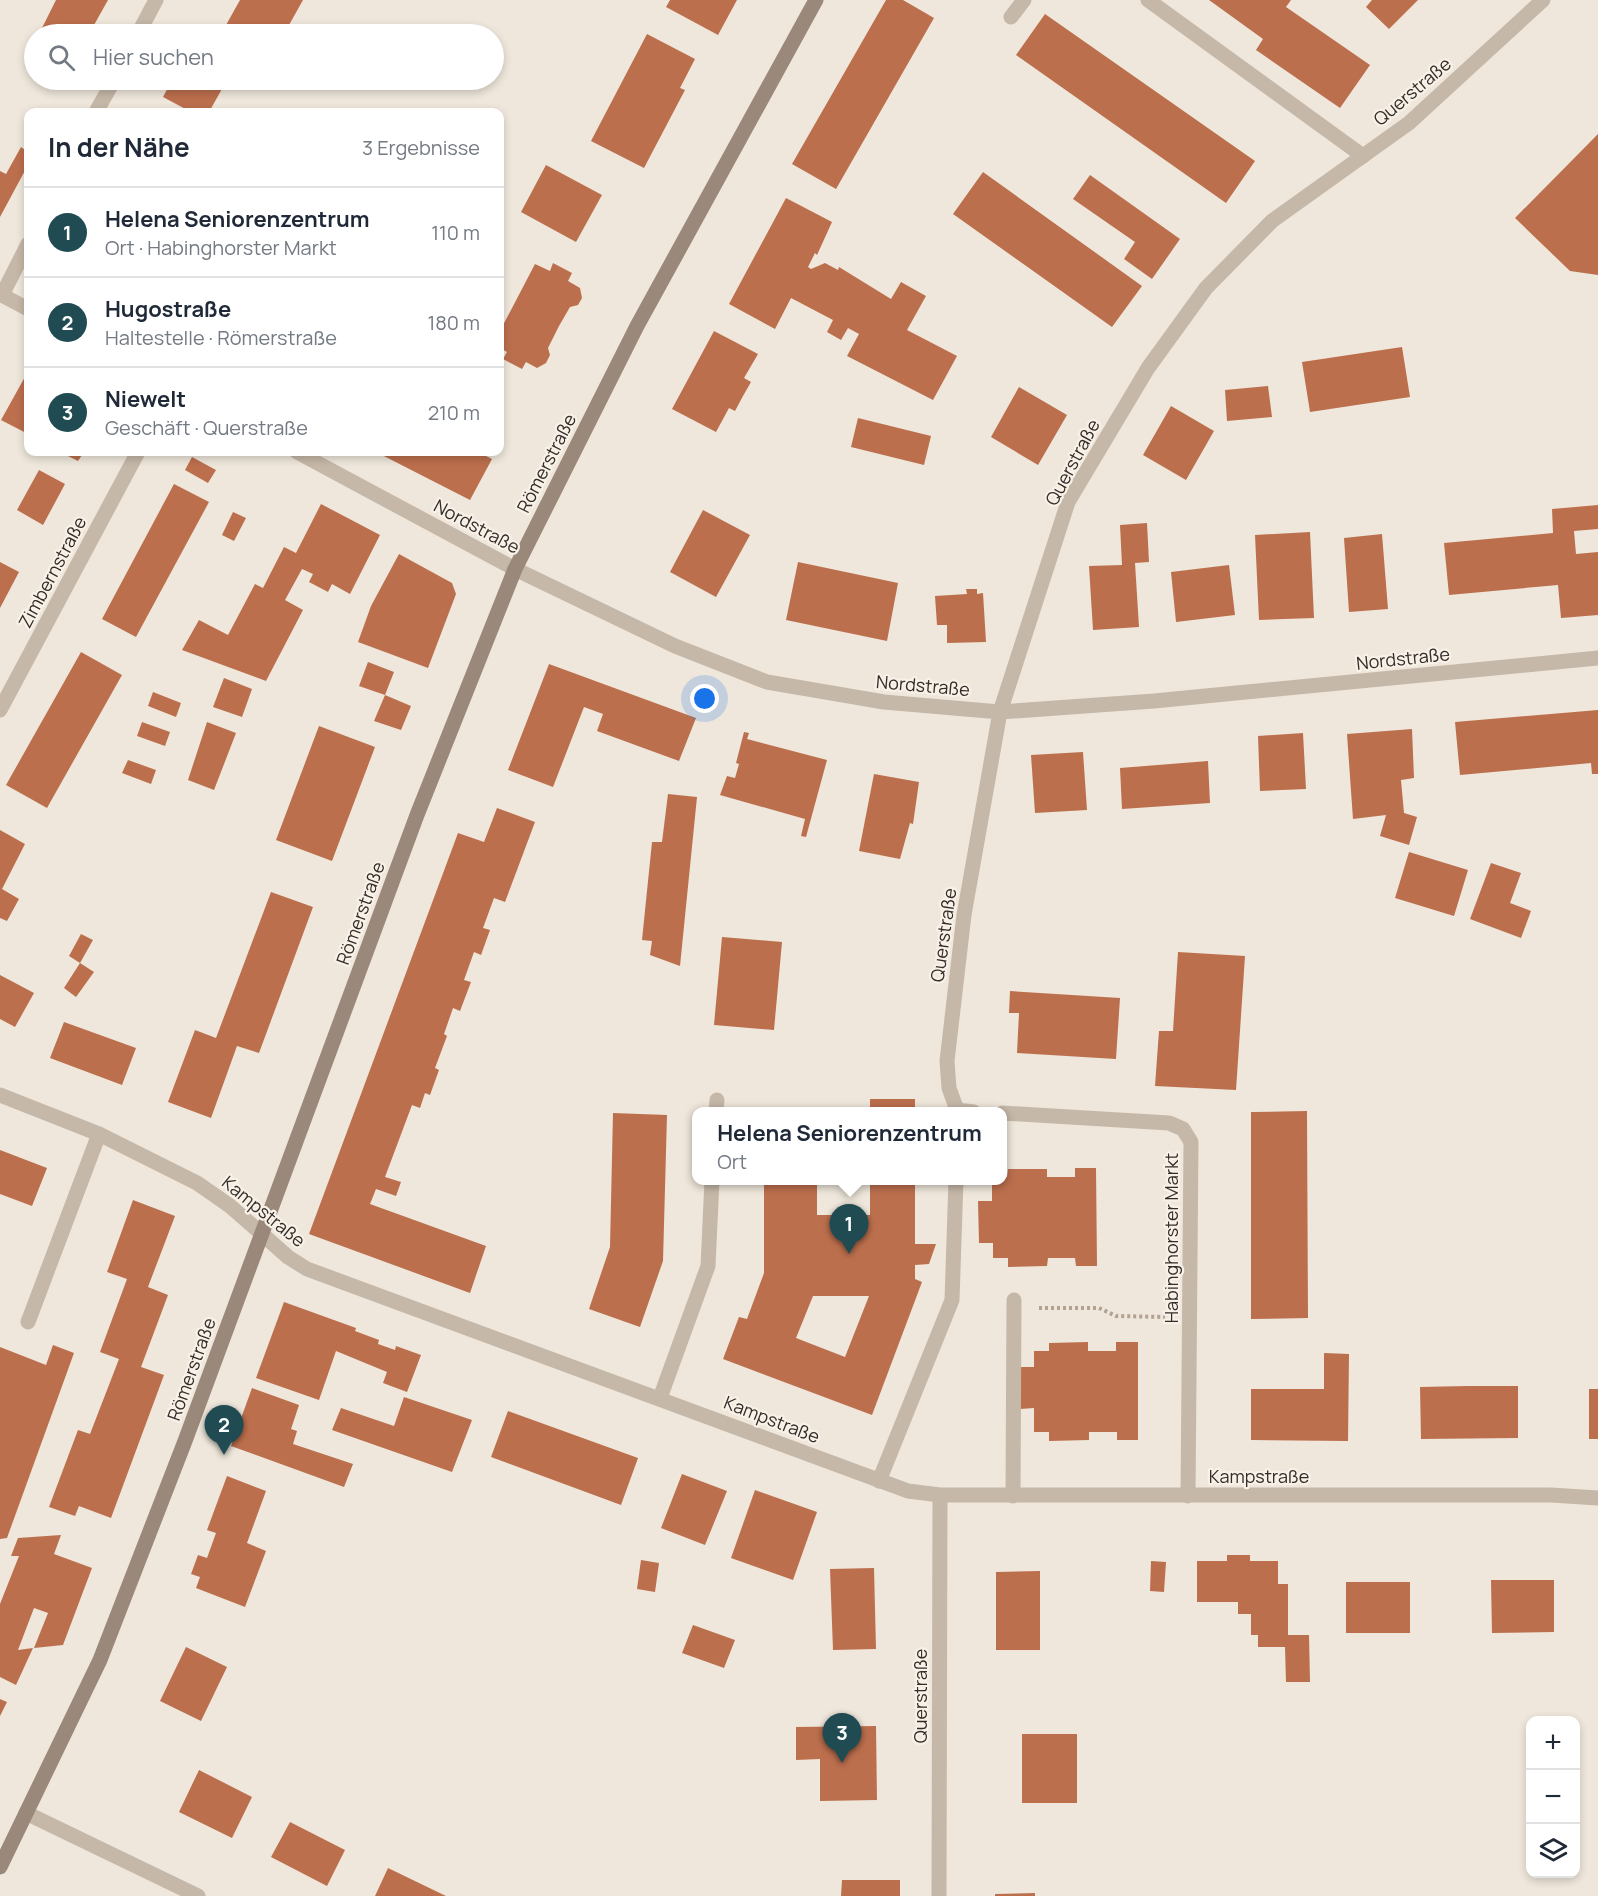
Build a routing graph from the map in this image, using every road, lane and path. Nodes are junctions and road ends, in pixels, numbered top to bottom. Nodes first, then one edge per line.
1 (156, 0) edge
2 (816, 0) edge
3 (1024, 0) edge
4 (1148, 0) edge
5 (1543, 0) edge
6 (1011, 17) dead end
7 (143, 24) edge
8 (108, 90) edge
9 (98, 108) edge
10 (1363, 156) junction
11 (24, 252) edge
12 (1, 295) edge
13 (24, 307) edge
14 (136, 456) edge
15 (304, 456) edge
16 (515, 569) junction
17 (1598, 658) edge
18 (0, 710) edge
19 (1000, 712) junction
20 (0, 1095) edge
21 (956, 1107) edge
22 (1007, 1113) edge
23 (99, 1134) junction
24 (712, 1185) edge
25 (956, 1185) edge
26 (262, 1232) junction
27 (1014, 1304) joint
28 (1190, 1317) junction
29 (28, 1322) dead end
30 (660, 1398) junction
31 (879, 1481) junction
32 (940, 1495) junction
33 (1013, 1496) junction
34 (1188, 1496) junction
35 (1598, 1498) edge
36 (26, 1813) junction
37 (0, 1867) edge
38 (198, 1896) edge
39 (939, 1896) edge

1 - 7 street
2 - 16 main road, Römerstraße
3 - 6 street
4 - 10 street
5 - 10 street, Querstraße
8 - 9 street
10 - 19 street, Querstraße
11 - 12 street
12 - 13 street
14 - 18 street, Zimbernstraße
15 - 16 street, Nordstraße
16 - 19 street, Nordstraße
16 - 26 main road, Römerstraße
17 - 19 street, Nordstraße
19 - 21 street, Querstraße
20 - 23 street, Kampstraße
22 - 28 street, Habinghorster Markt
23 - 26 street, Kampstraße
23 - 29 street
24 - 30 street
25 - 31 street
26 - 30 street, Kampstraße
26 - 36 main road, Römerstraße
27 - 28 path
27 - 33 street
28 - 34 street, Habinghorster Markt
30 - 31 street, Kampstraße
31 - 32 street, Kampstraße
32 - 33 street, Kampstraße
32 - 39 street, Querstraße
33 - 34 street, Kampstraße
34 - 35 street, Kampstraße
36 - 37 main road, Römerstraße
36 - 38 street

